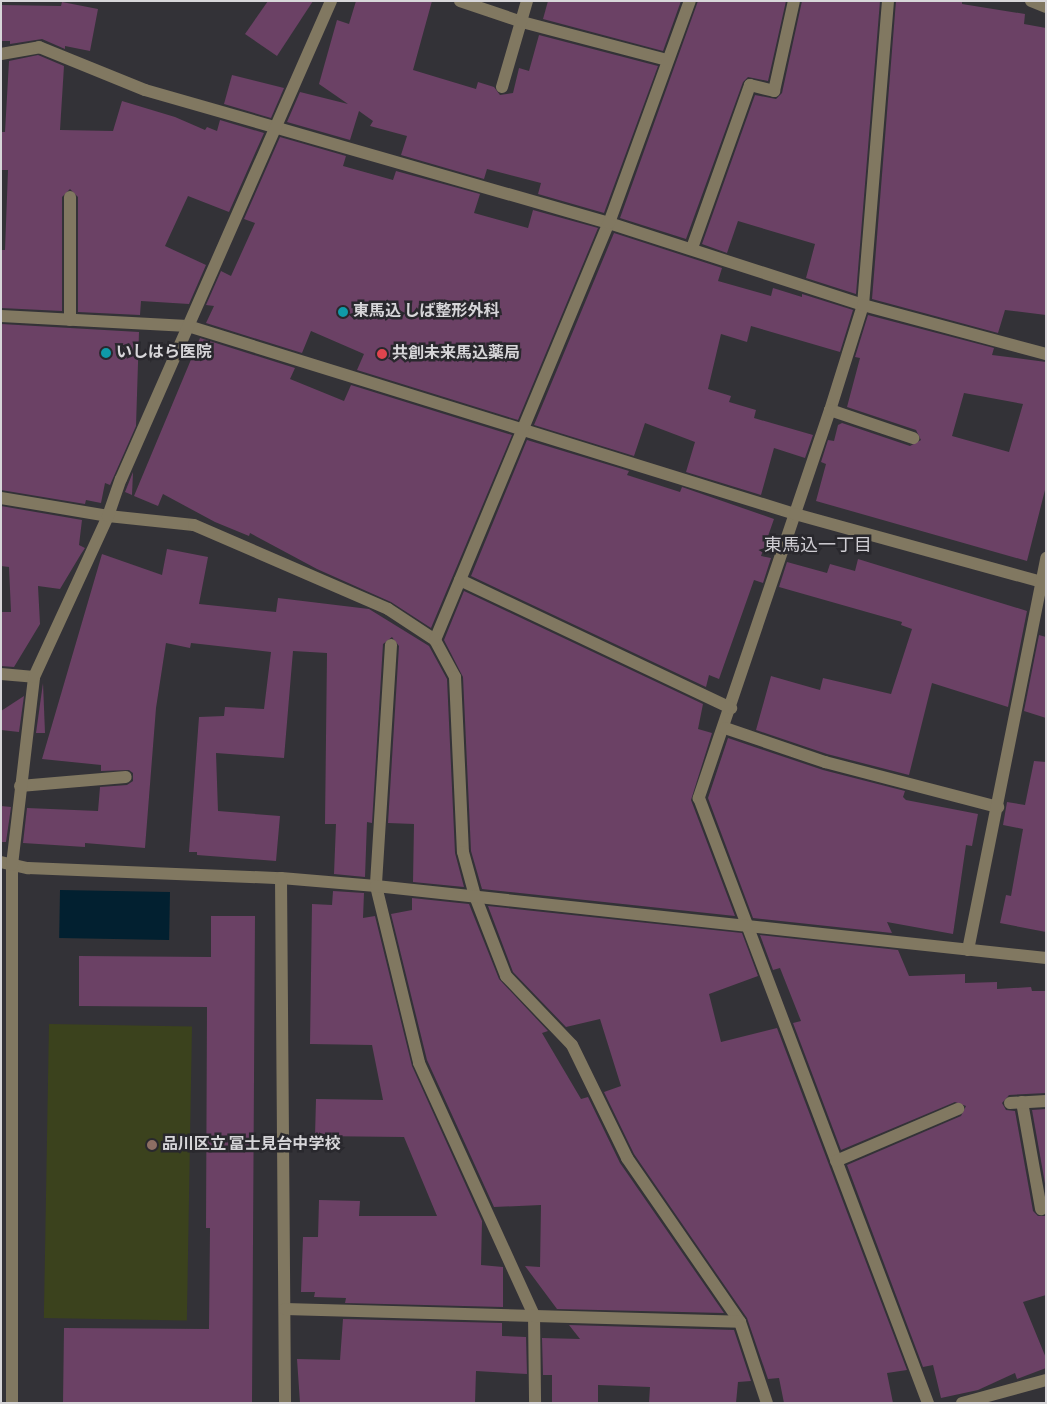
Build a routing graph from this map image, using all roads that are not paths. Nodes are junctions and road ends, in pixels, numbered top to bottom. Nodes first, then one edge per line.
1 (331, 1) edge
2 (460, 1) edge
3 (527, 1) edge
4 (690, 1) edge
5 (794, 1) edge
6 (888, 1) edge
7 (1031, 1) edge
8 (1046, 6) edge
9 (522, 22) junction
10 (1, 54) edge
11 (667, 60) junction
12 (502, 87) dead end
13 (276, 129) junction
14 (70, 197) dead end
15 (609, 223) junction
16 (692, 248) junction
17 (863, 305) junction
18 (1, 316) edge
19 (70, 320) junction
20 (188, 326) junction
21 (1046, 354) edge
22 (830, 410) junction
23 (525, 428) junction
24 (913, 438) dead end
25 (1, 498) edge
26 (794, 514) junction
27 (108, 516) junction
28 (1046, 558) edge
29 (460, 580) junction
30 (1043, 582) edge
31 (435, 640) junction
32 (391, 645) dead end
33 (1, 674) edge
34 (34, 677) junction
35 (731, 708) junction
36 (725, 728) junction
37 (126, 777) dead end
38 (20, 786) junction
39 (998, 807) junction
40 (7, 864) edge
41 (281, 878) junction
42 (376, 886) junction
43 (475, 896) junction
44 (746, 925) junction
45 (968, 950) junction
46 (1046, 958) edge
47 (7, 1069) edge
48 (1046, 1101) edge
49 (958, 1108) dead end
50 (836, 1161) junction
51 (1041, 1209) dead end
52 (284, 1309) junction
53 (534, 1316) junction
54 (740, 1322) junction
55 (6, 1346) edge
56 (1046, 1380) edge
57 (12, 1403) edge
58 (285, 1403) edge
59 (536, 1403) edge
60 (767, 1403) edge
61 (928, 1403) edge
62 (962, 1403) edge

1 - 13 street
2 - 9 street
3 - 9 street
4 - 11 street
5 - 16 street
6 - 17 street
7 - 8 street
9 - 11 street
9 - 12 street
10 - 13 street
11 - 15 street
13 - 15 street
13 - 20 street
14 - 19 street
15 - 16 street
15 - 23 street
16 - 17 street
17 - 21 street
17 - 22 street
18 - 19 street
19 - 20 street
20 - 23 street
20 - 27 street
22 - 24 street
22 - 26 street
23 - 26 street
23 - 29 street
25 - 27 street
26 - 30 street
26 - 35 street
27 - 31 street
27 - 34 street
28 - 30 street
29 - 31 street
29 - 35 street
30 - 39 street
31 - 43 street
32 - 42 street
33 - 34 street
34 - 38 street
35 - 36 street
36 - 39 street
36 - 44 street
37 - 38 street
38 - 40 street
39 - 45 street
40 - 41 street
40 - 47 street
41 - 42 street
41 - 52 street
42 - 43 street
42 - 53 street
43 - 44 street
43 - 54 street
44 - 45 street
44 - 50 street
45 - 46 street
47 - 55 street
48 - 51 street
49 - 50 street
50 - 61 street
52 - 53 street
52 - 58 street
53 - 54 street
53 - 59 street
54 - 60 street
55 - 57 street
56 - 62 street

